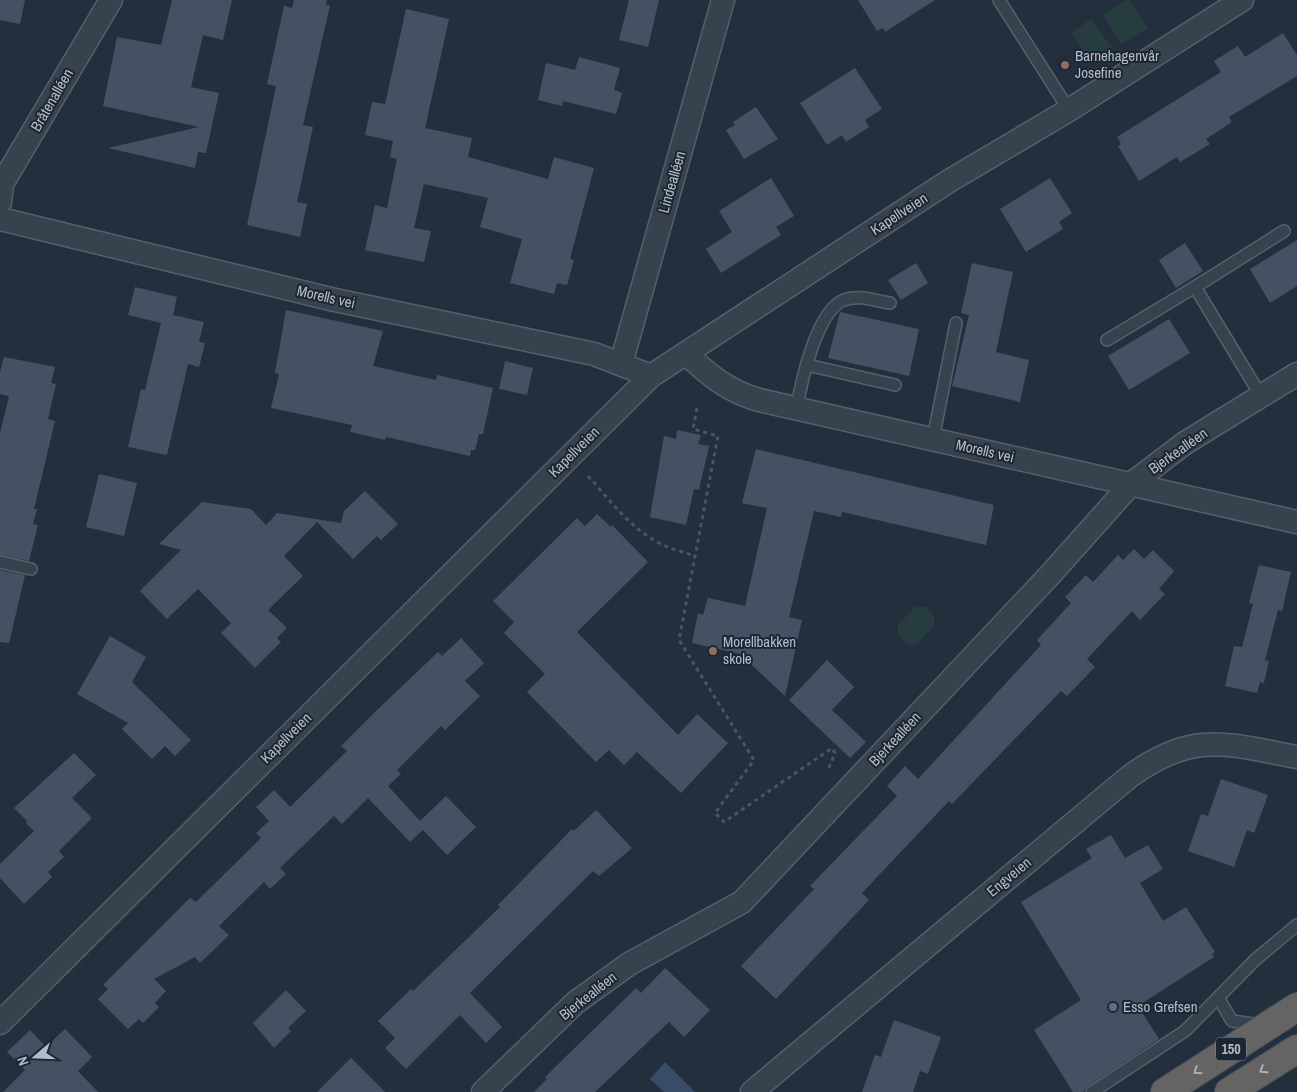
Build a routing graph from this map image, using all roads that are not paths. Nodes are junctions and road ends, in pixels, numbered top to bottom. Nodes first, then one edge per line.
1 (111, 0) edge
2 (723, 0) edge
3 (999, 0) edge
4 (1242, 0) edge
5 (1070, 110) junction
6 (0, 202) edge
7 (0, 219) edge
8 (1284, 231) dead end
9 (1195, 287) junction
10 (890, 303) dead end
11 (956, 323) dead end
12 (1107, 340) dead end
13 (686, 353) junction
14 (621, 364) junction
15 (807, 365) junction
16 (1297, 374) edge
17 (651, 376) junction
18 (895, 385) dead end
19 (1261, 396) junction
20 (796, 408) junction
21 (932, 439) junction
22 (1131, 484) junction
23 (1297, 522) edge
24 (0, 562) edge
25 (31, 569) dead end
26 (1297, 757) edge
27 (1297, 925) edge
28 (1219, 999) junction
29 (1297, 1007) edge
30 (0, 1023) edge
31 (1265, 1026) junction
32 (1297, 1048) edge
33 (483, 1092) edge
34 (752, 1092) edge
35 (1092, 1092) edge
36 (1165, 1092) edge
37 (1229, 1092) edge

1 - 6 street, Bråtenalléen
2 - 14 street, Lindealléen
3 - 5 lane
4 - 5 street, Kapellveien
5 - 13 street, Kapellveien
7 - 14 street, Morells vei
8 - 9 lane
9 - 12 lane
9 - 19 lane
10 - 15 lane
11 - 21 lane
13 - 17 street, Kapellveien
13 - 20 street, Morells vei
14 - 17 street, Morells vei
15 - 18 lane
15 - 20 lane
16 - 19 street, Bjerkealléen
17 - 30 street, Kapellveien
19 - 22 street, Bjerkealléen
20 - 21 street, Morells vei
21 - 22 street, Morells vei
22 - 23 street, Morells vei
22 - 33 street, Bjerkealléen
24 - 25 lane
26 - 34 street, Engveien
27 - 28 lane
28 - 31 lane
28 - 35 lane
29 - 31 highway, 150
31 -> 36 highway, 150
32 -> 37 highway, 150

